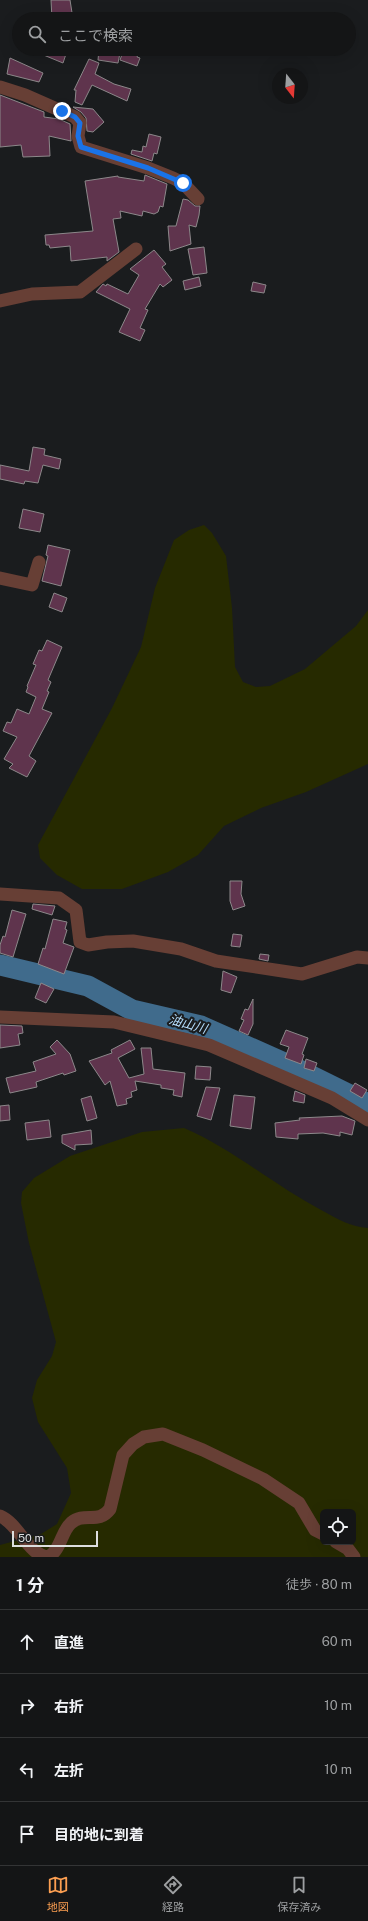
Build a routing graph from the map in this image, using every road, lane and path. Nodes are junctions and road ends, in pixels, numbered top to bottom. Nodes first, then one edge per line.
1 (0, 87) edge
2 (198, 199) dead end
3 (136, 250) dead end
4 (0, 301) edge
5 (39, 562) dead end
6 (0, 578) edge
7 (0, 894) edge
8 (368, 958) edge
9 (0, 1017) edge
10 (368, 1120) edge
11 (0, 1516) edge
12 (320, 1532) edge
13 (341, 1545) edge
14 (354, 1557) edge

1 - 2 street
3 - 4 street
5 - 6 street
7 - 8 street
9 - 10 street
11 - 12 street
13 - 14 street

